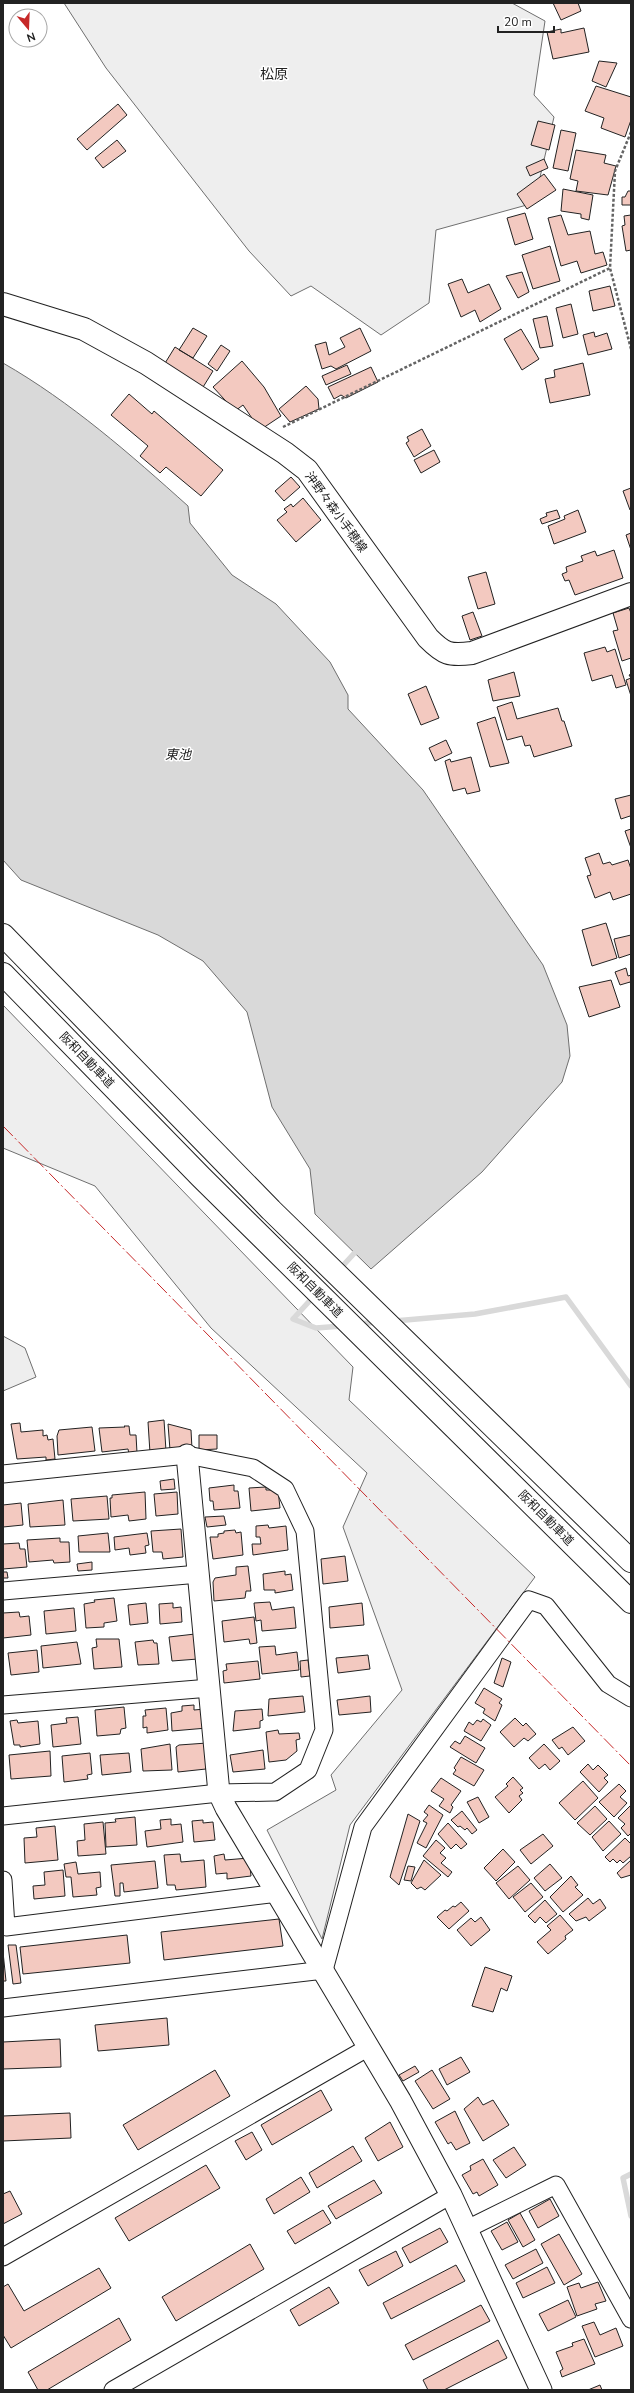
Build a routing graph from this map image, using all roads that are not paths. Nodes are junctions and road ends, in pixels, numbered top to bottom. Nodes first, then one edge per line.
1 (3, 304) edge
2 (631, 594) edge
3 (3, 935) edge
4 (3, 974) edge
5 (187, 1455) junction
6 (3, 1474) edge
7 (631, 1561) edge
8 (199, 1574) junction
9 (3, 1591) edge
10 (631, 1602) edge
11 (210, 1688) junction
12 (631, 1698) edge
13 (3, 1705) edge
14 (220, 1793) junction
15 (3, 1816) edge
16 (3, 1880) edge
17 (278, 1893) junction
18 (324, 1970) junction
19 (3, 2008) edge
20 (369, 2047) junction
21 (450, 2195) junction
22 (467, 2229) junction
23 (3, 2257) edge
24 (631, 2319) edge
25 (113, 2390) edge
26 (541, 2390) edge

1 - 2 main road, 沖野々森小手穂線
3 - 7 main road
4 - 10 main road, 阪和自動車道
5 - 6 street
5 - 8 street
5 - 14 street
8 - 9 street
8 - 11 street
11 - 13 street
11 - 14 street
12 - 18 street
14 - 15 street
14 - 17 street
16 - 17 street
17 - 18 street
18 - 19 street
18 - 20 street
20 - 21 street
20 - 23 street
21 - 22 street
21 - 25 street
22 - 24 street
22 - 26 street

